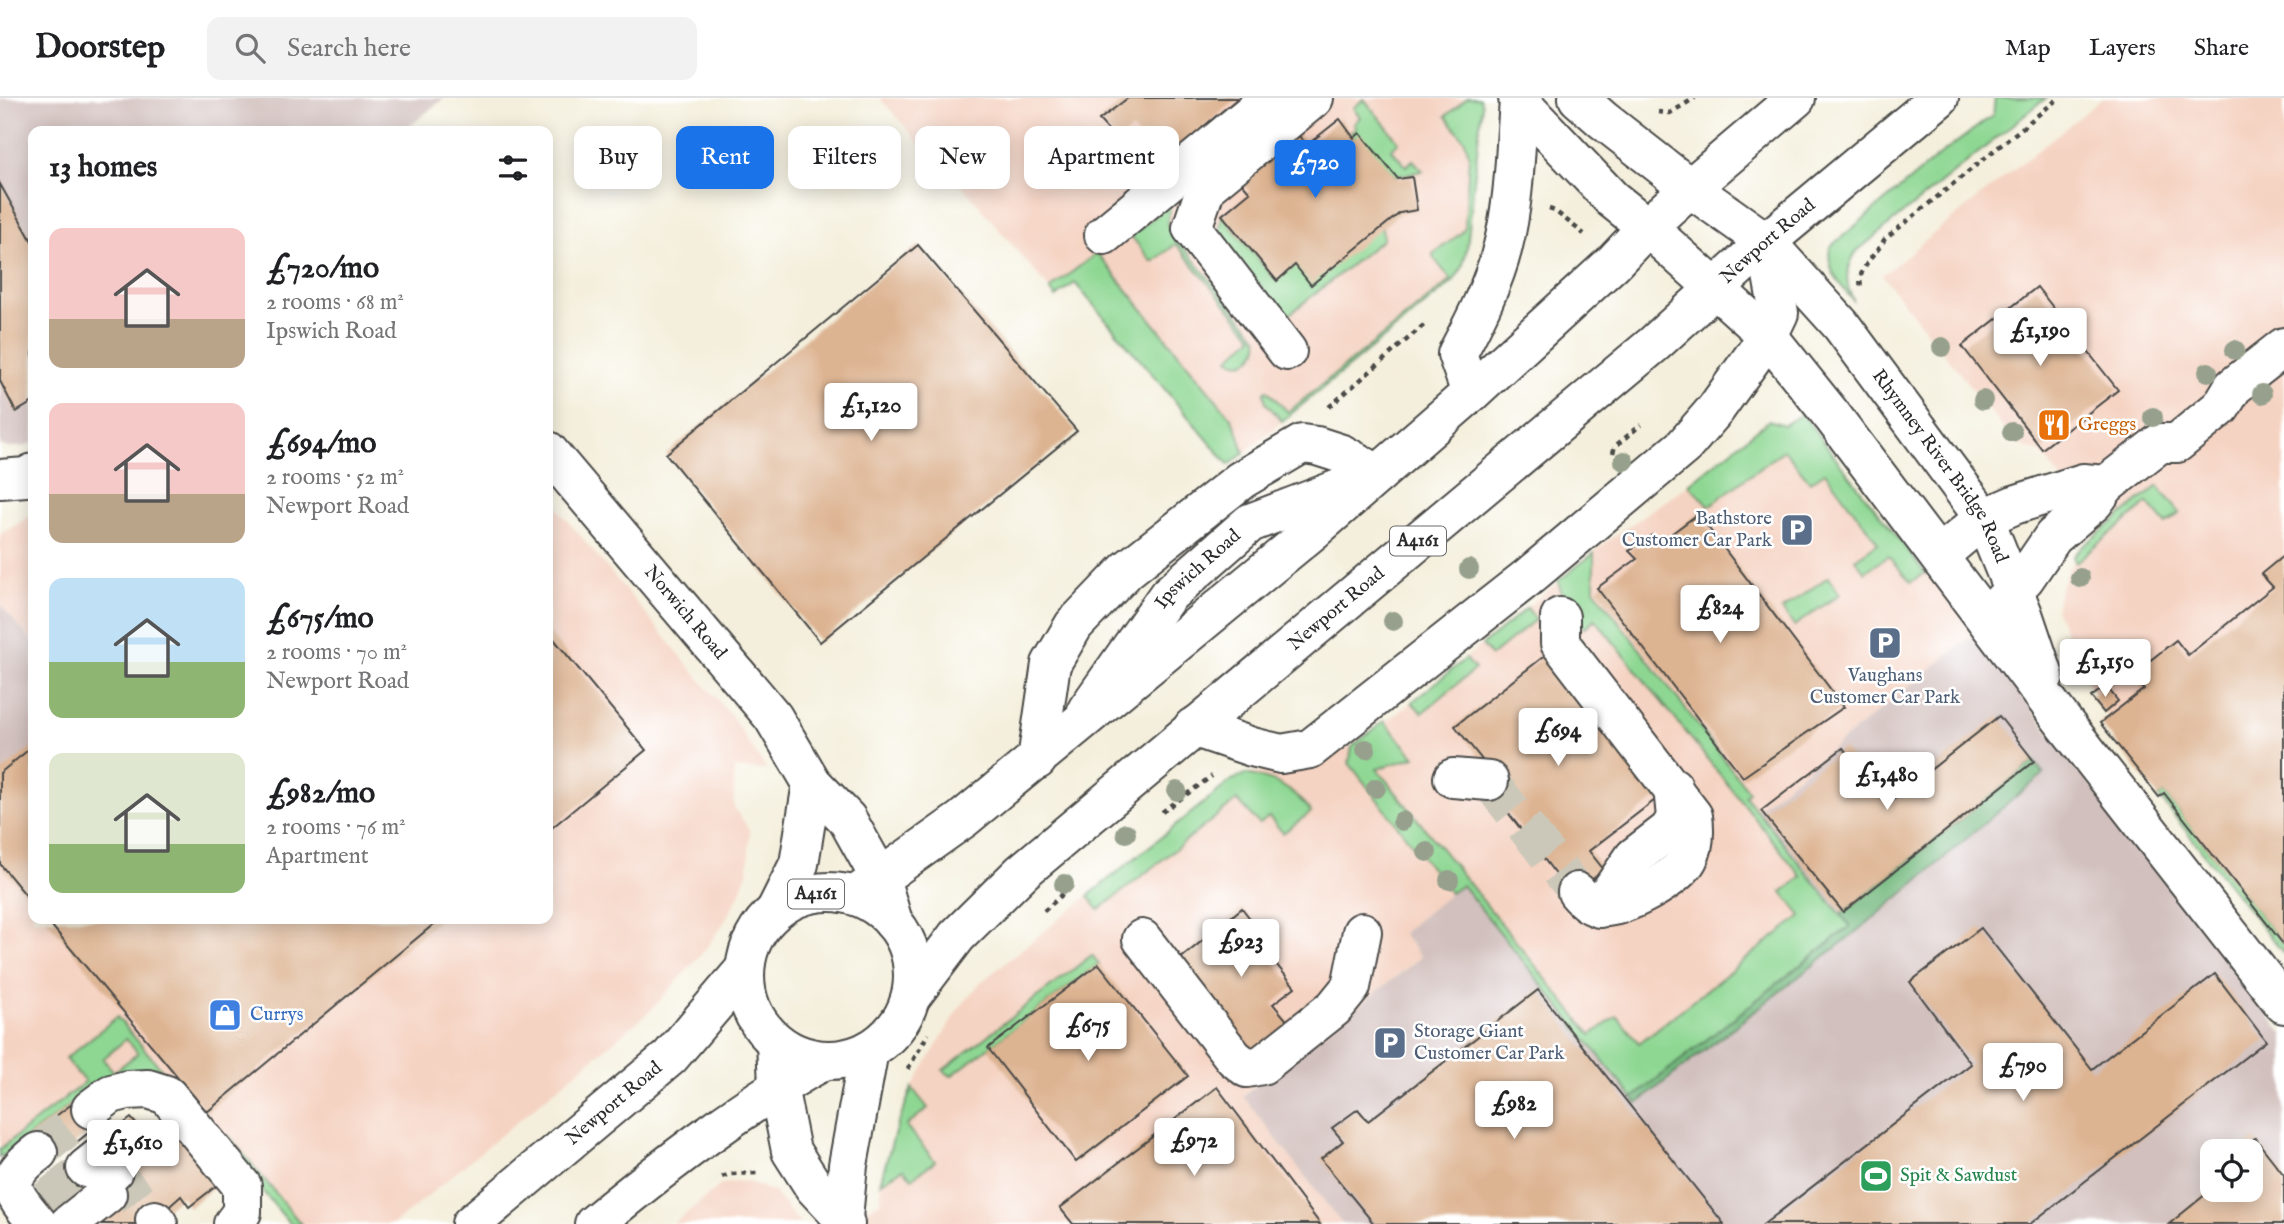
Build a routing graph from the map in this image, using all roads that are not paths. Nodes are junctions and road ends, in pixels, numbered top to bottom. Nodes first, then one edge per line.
1 (1270, 98) edge
2 (1314, 98) edge
3 (1578, 98) edge
4 (1796, 98) edge
5 (1939, 98) edge
6 (1518, 100) edge
7 (1690, 188) junction
8 (1647, 227) junction
9 (1104, 235) dead end
10 (1766, 243) junction
11 (1716, 289) junction
12 (1768, 336) junction
13 (1287, 351) dead end
14 (2279, 351) edge
15 (1471, 393) junction
16 (553, 457) edge
17 (1378, 474) junction
18 (28, 476) edge
19 (0, 479) edge
20 (2106, 485) junction
21 (1984, 518) junction
22 (1940, 555) junction
23 (2014, 592) junction
24 (1560, 617) dead end
25 (1985, 617) junction
26 (2063, 720) junction
27 (1193, 727) junction
28 (1037, 760) junction
29 (812, 783) junction
30 (868, 887) junction
31 (1588, 900) dead end
32 (776, 910) junction
33 (1362, 932) dead end
34 (1142, 939) dead end
35 (744, 970) junction
36 (910, 998) junction
37 (2284, 1004) edge
38 (776, 1042) junction
39 (869, 1050) junction
40 (825, 1060) junction
41 (778, 1086) junction
42 (91, 1109) tunnel mouth
43 (38, 1152) tunnel mouth
44 (102, 1172) dead end
45 (40, 1212) edge
46 (844, 1221) edge
47 (233, 1224) edge
48 (471, 1224) edge
49 (594, 1224) edge

1 - 9 street
2 - 13 street
3 - 7 street
4 - 7 street
5 - 10 street, Newport Road / A4161
6 - 8 street
6 - 15 street
7 - 8 street
7 - 10 street, Rhymney River Bridge Road
8 - 11 street, Rhymney River Bridge Road
8 - 15 street
10 - 11 street, Newport Road / A4161
10 - 12 street
10 - 21 street, Rhymney River Bridge Road
11 - 12 street, Rhymney River Bridge Road
11 - 27 street, Newport Road / A4161
12 - 22 street, Rhymney River Bridge Road
12 - 27 street
14 - 20 street
15 - 17 street
16 - 29 street, Norwich Road
17 - 28 street
17 - 28 street
18 - 19 street
20 - 21 street
20 - 23 street
21 - 22 street
21 - 23 street, Rhymney River Bridge Road
22 - 25 street, Rhymney River Bridge Road
23 - 25 street
23 - 26 street, Rhymney River Bridge Road
24 - 31 street
25 - 26 street, Rhymney River Bridge Road
26 - 37 street, Rhymney River Bridge Road
27 - 36 street, Newport Road / A4161
28 - 30 street
29 - 30 street, Norwich Road
29 - 32 street
30 - 32 street, A4161
30 - 36 street, A4161
32 - 35 street, A4161
33 - 34 street
35 - 38 street, A4161
35 - 48 street, Newport Road / A4161
36 - 39 street, A4161
38 - 40 street, A4161
38 - 41 street
39 - 40 street, A4161
39 - 46 street
40 - 41 street, A4161
41 - 46 street
41 - 49 street, A4161
42 - 47 street
43 - 45 street
44 - 45 street

